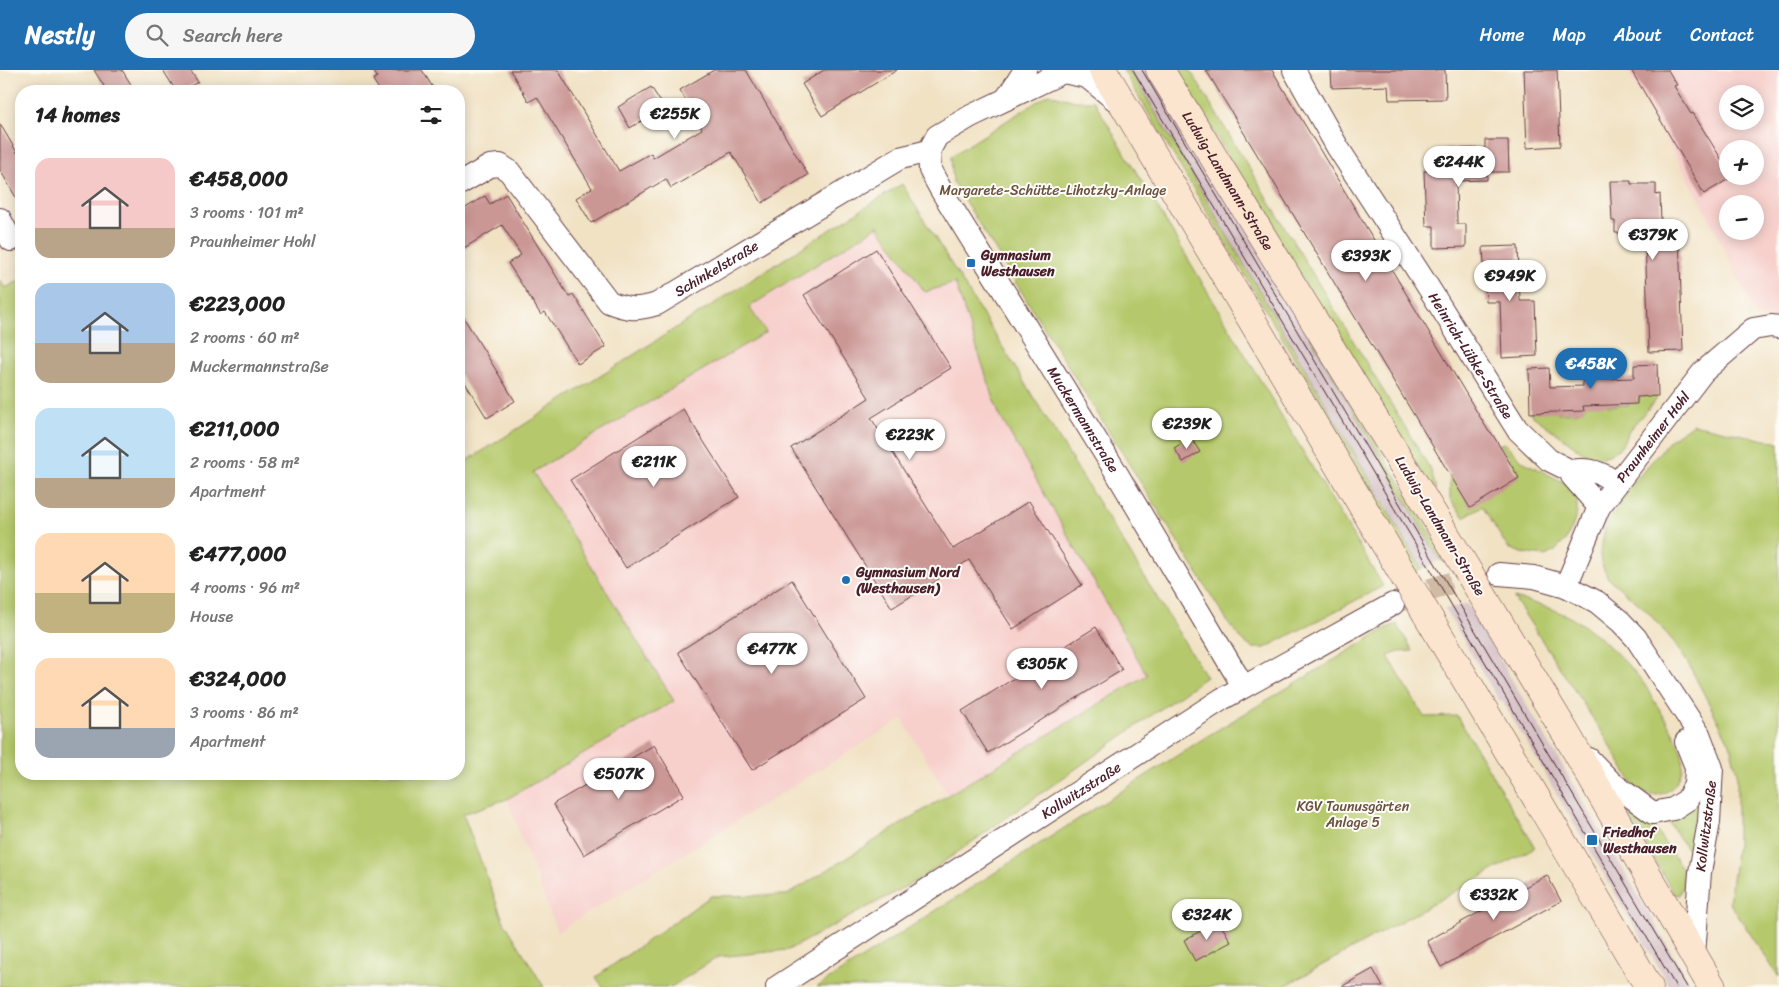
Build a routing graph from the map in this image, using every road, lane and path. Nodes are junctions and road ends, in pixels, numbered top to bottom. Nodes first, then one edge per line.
1 (1025, 70) edge
2 (1103, 70) edge
3 (1160, 70) edge
4 (1294, 70) edge
5 (1006, 99) junction
6 (1126, 109) junction
7 (930, 151) junction
8 (465, 181) edge
9 (0, 219) edge
10 (11, 240) dead end
11 (1779, 327) edge
12 (1571, 471) junction
13 (1616, 484) junction
14 (1599, 507) junction
15 (1499, 574) tunnel mouth
16 (1566, 586) junction
17 (1393, 604) tunnel mouth
18 (1663, 680) junction
19 (1243, 686) junction
20 (1567, 735) junction
21 (1694, 955) junction
22 (777, 987) edge
23 (1648, 987) edge
24 (1712, 987) edge

1 - 5 street
2 - 6 main road
3 - 20 main road, Ludwig-Landmann-Straße, bridge
4 - 12 street, Heinrich-Lübke-Straße
5 - 6 street
5 - 7 street
6 - 23 main road, bridge
7 - 8 street, Schinkelstraße
7 - 19 street, Muckermannstraße
9 - 10 street
11 - 13 street, Praunheimer Hohl
12 - 13 street, Heinrich-Lübke-Straße
12 - 14 street, Heinrich-Lübke-Straße
13 - 14 street, Praunheimer Hohl
14 - 16 street, Praunheimer Hohl
15 - 16 street, Kollwitzstraße
16 - 18 street, Kollwitzstraße
17 - 19 street, Kollwitzstraße
18 - 20 street, Kollwitzstraße
18 - 21 street, Kollwitzstraße
19 - 22 street, Kollwitzstraße
20 - 21 main road, Ludwig-Landmann-Straße
21 - 24 main road, Ludwig-Landmann-Straße

